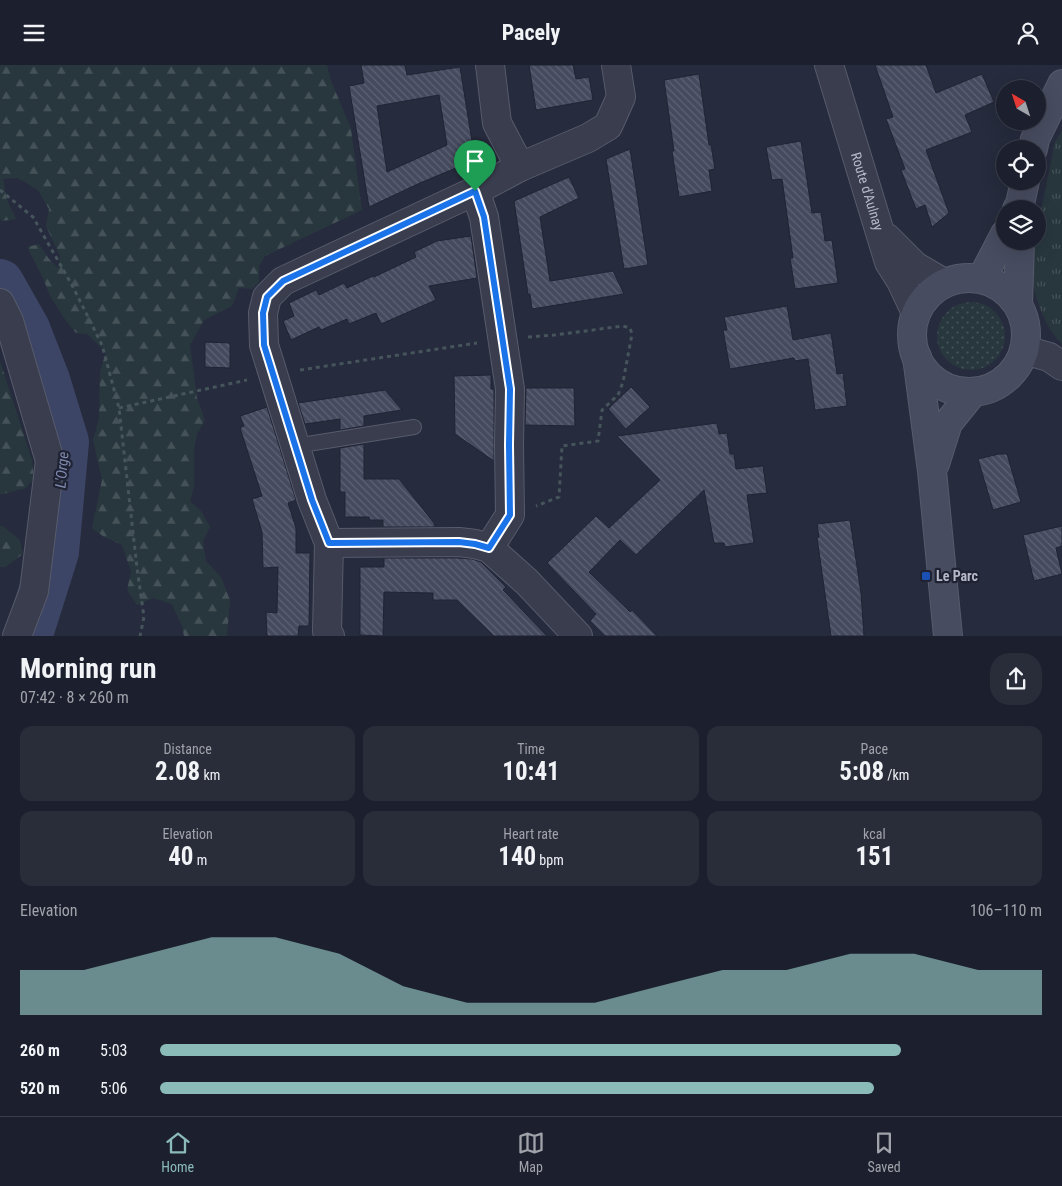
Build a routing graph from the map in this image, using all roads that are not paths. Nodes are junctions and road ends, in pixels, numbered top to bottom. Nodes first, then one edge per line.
1 (490, 65) edge
2 (616, 65) edge
3 (829, 65) edge
4 (1062, 84) edge
5 (1035, 140) edge
6 (520, 167) junction
7 (475, 191) junction
8 (879, 230) junction
9 (997, 250) edge
10 (1020, 250) edge
11 (982, 278) junction
12 (944, 283) junction
13 (0, 303) edge
14 (1018, 305) junction
15 (916, 313) junction
16 (1024, 350) junction
17 (917, 357) junction
18 (1062, 366) edge
19 (973, 392) junction
20 (414, 427) dead end
21 (295, 446) junction
22 (932, 471) junction
23 (329, 543) junction
24 (489, 548) junction
25 (16, 636) edge
26 (330, 636) edge
27 (578, 636) edge
28 (948, 636) edge

1 - 6 street
2 - 6 street
3 - 8 street, Route d'Aulnay
4 - 5 main road
6 - 7 street
7 - 21 street
7 - 24 street
8 - 12 street
8 - 15 street, Route d'Aulnay
9 - 11 main road
10 - 14 main road
11 - 12 main road
11 - 14 main road
12 - 15 main road
13 - 25 street
14 - 16 main road
15 - 17 main road
16 - 18 street
16 - 19 main road
17 - 19 main road
17 - 22 main road
19 - 22 main road
20 - 21 lane
21 - 23 street
22 - 28 main road
23 - 24 street
23 - 26 street
24 - 27 street

